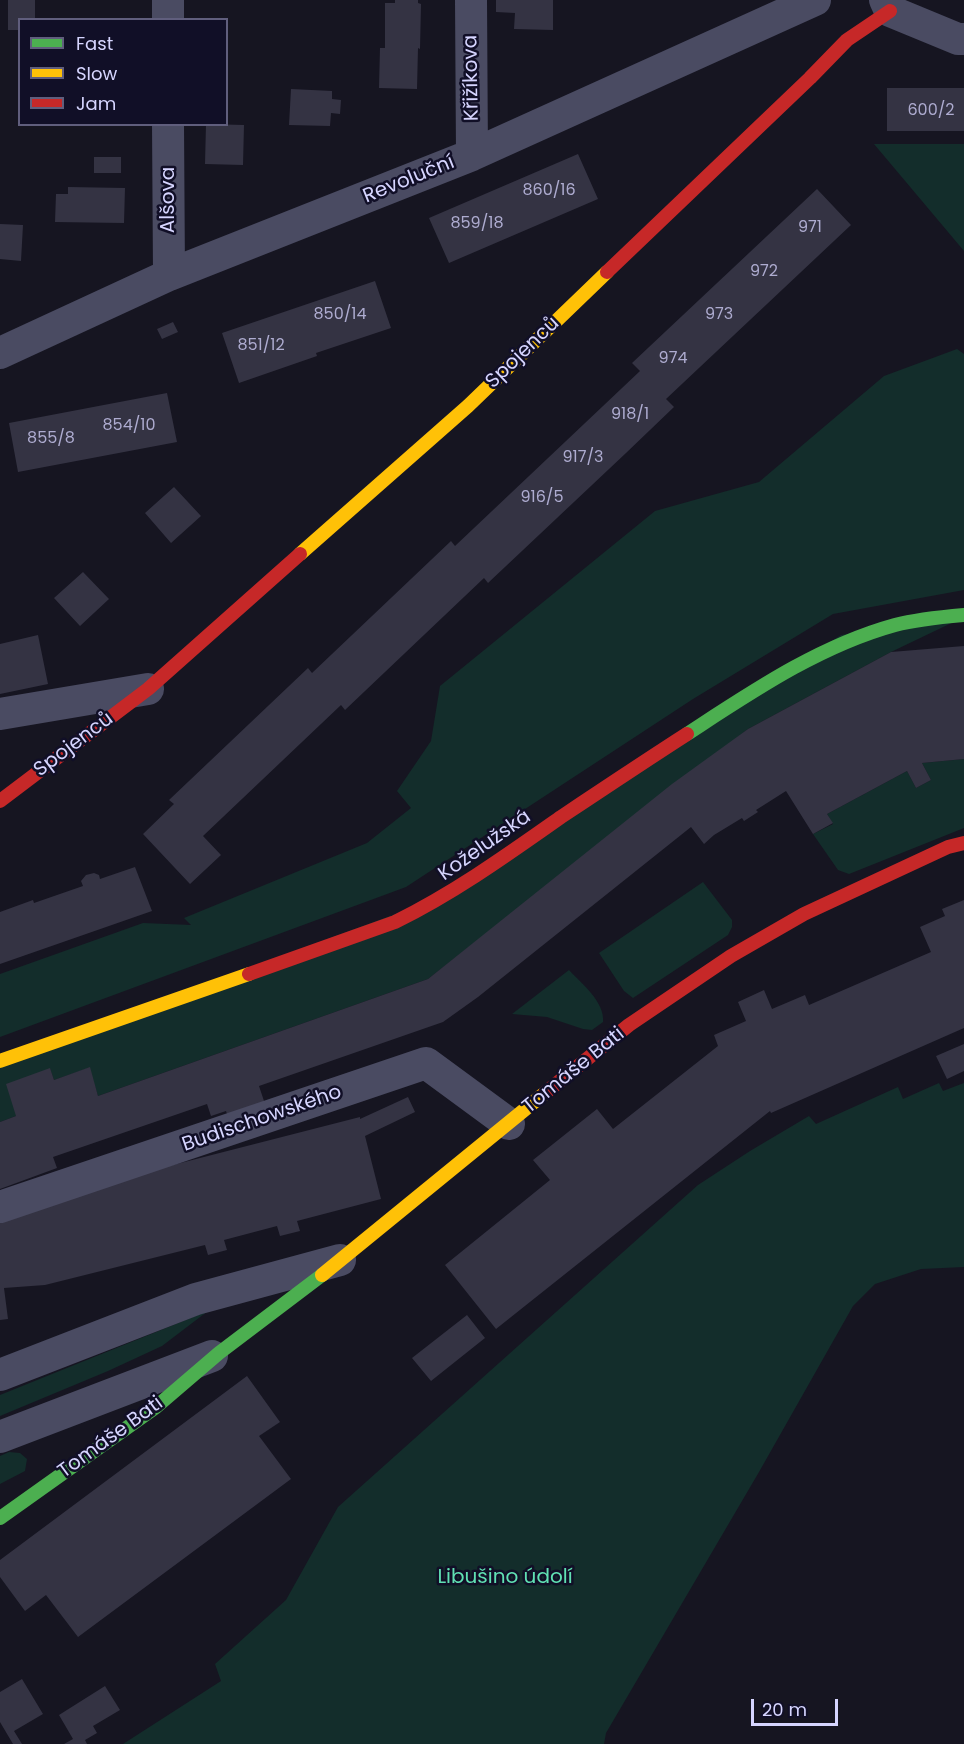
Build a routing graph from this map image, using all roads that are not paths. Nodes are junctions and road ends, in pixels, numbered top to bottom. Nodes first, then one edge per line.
1 (168, 0) edge
2 (471, 0) edge
3 (815, 0) edge
4 (888, 5) edge
5 (777, 8) edge
6 (168, 18) edge
7 (964, 39) edge
8 (168, 126) edge
9 (472, 155) junction
10 (169, 275) junction
11 (0, 352) edge
12 (964, 615) edge
13 (148, 689) junction
14 (0, 714) edge
15 (0, 801) edge
16 (964, 843) edge
17 (0, 1061) edge
18 (509, 1124) junction
19 (0, 1207) edge
20 (340, 1260) junction
21 (219, 1353) junction
22 (0, 1375) edge
23 (0, 1437) edge
24 (0, 1518) edge

1 - 6 street
2 - 9 street, Křižíkova
3 - 5 street, Revoluční
4 - 7 street
4 - 13 street, Spojenců
5 - 9 street, Revoluční
8 - 10 street, Alšova
9 - 10 street, Revoluční
10 - 11 street, Revoluční
12 - 17 street, Koželužská
13 - 14 street, Spojenců
13 - 15 street, Spojenců
16 - 18 street, Tomáše Bati
18 - 19 street, Budischowského
18 - 20 street, Tomáše Bati
20 - 21 street, Tomáše Bati
20 - 22 street
21 - 23 street, Tomáše Bati
21 - 24 street, Tomáše Bati

